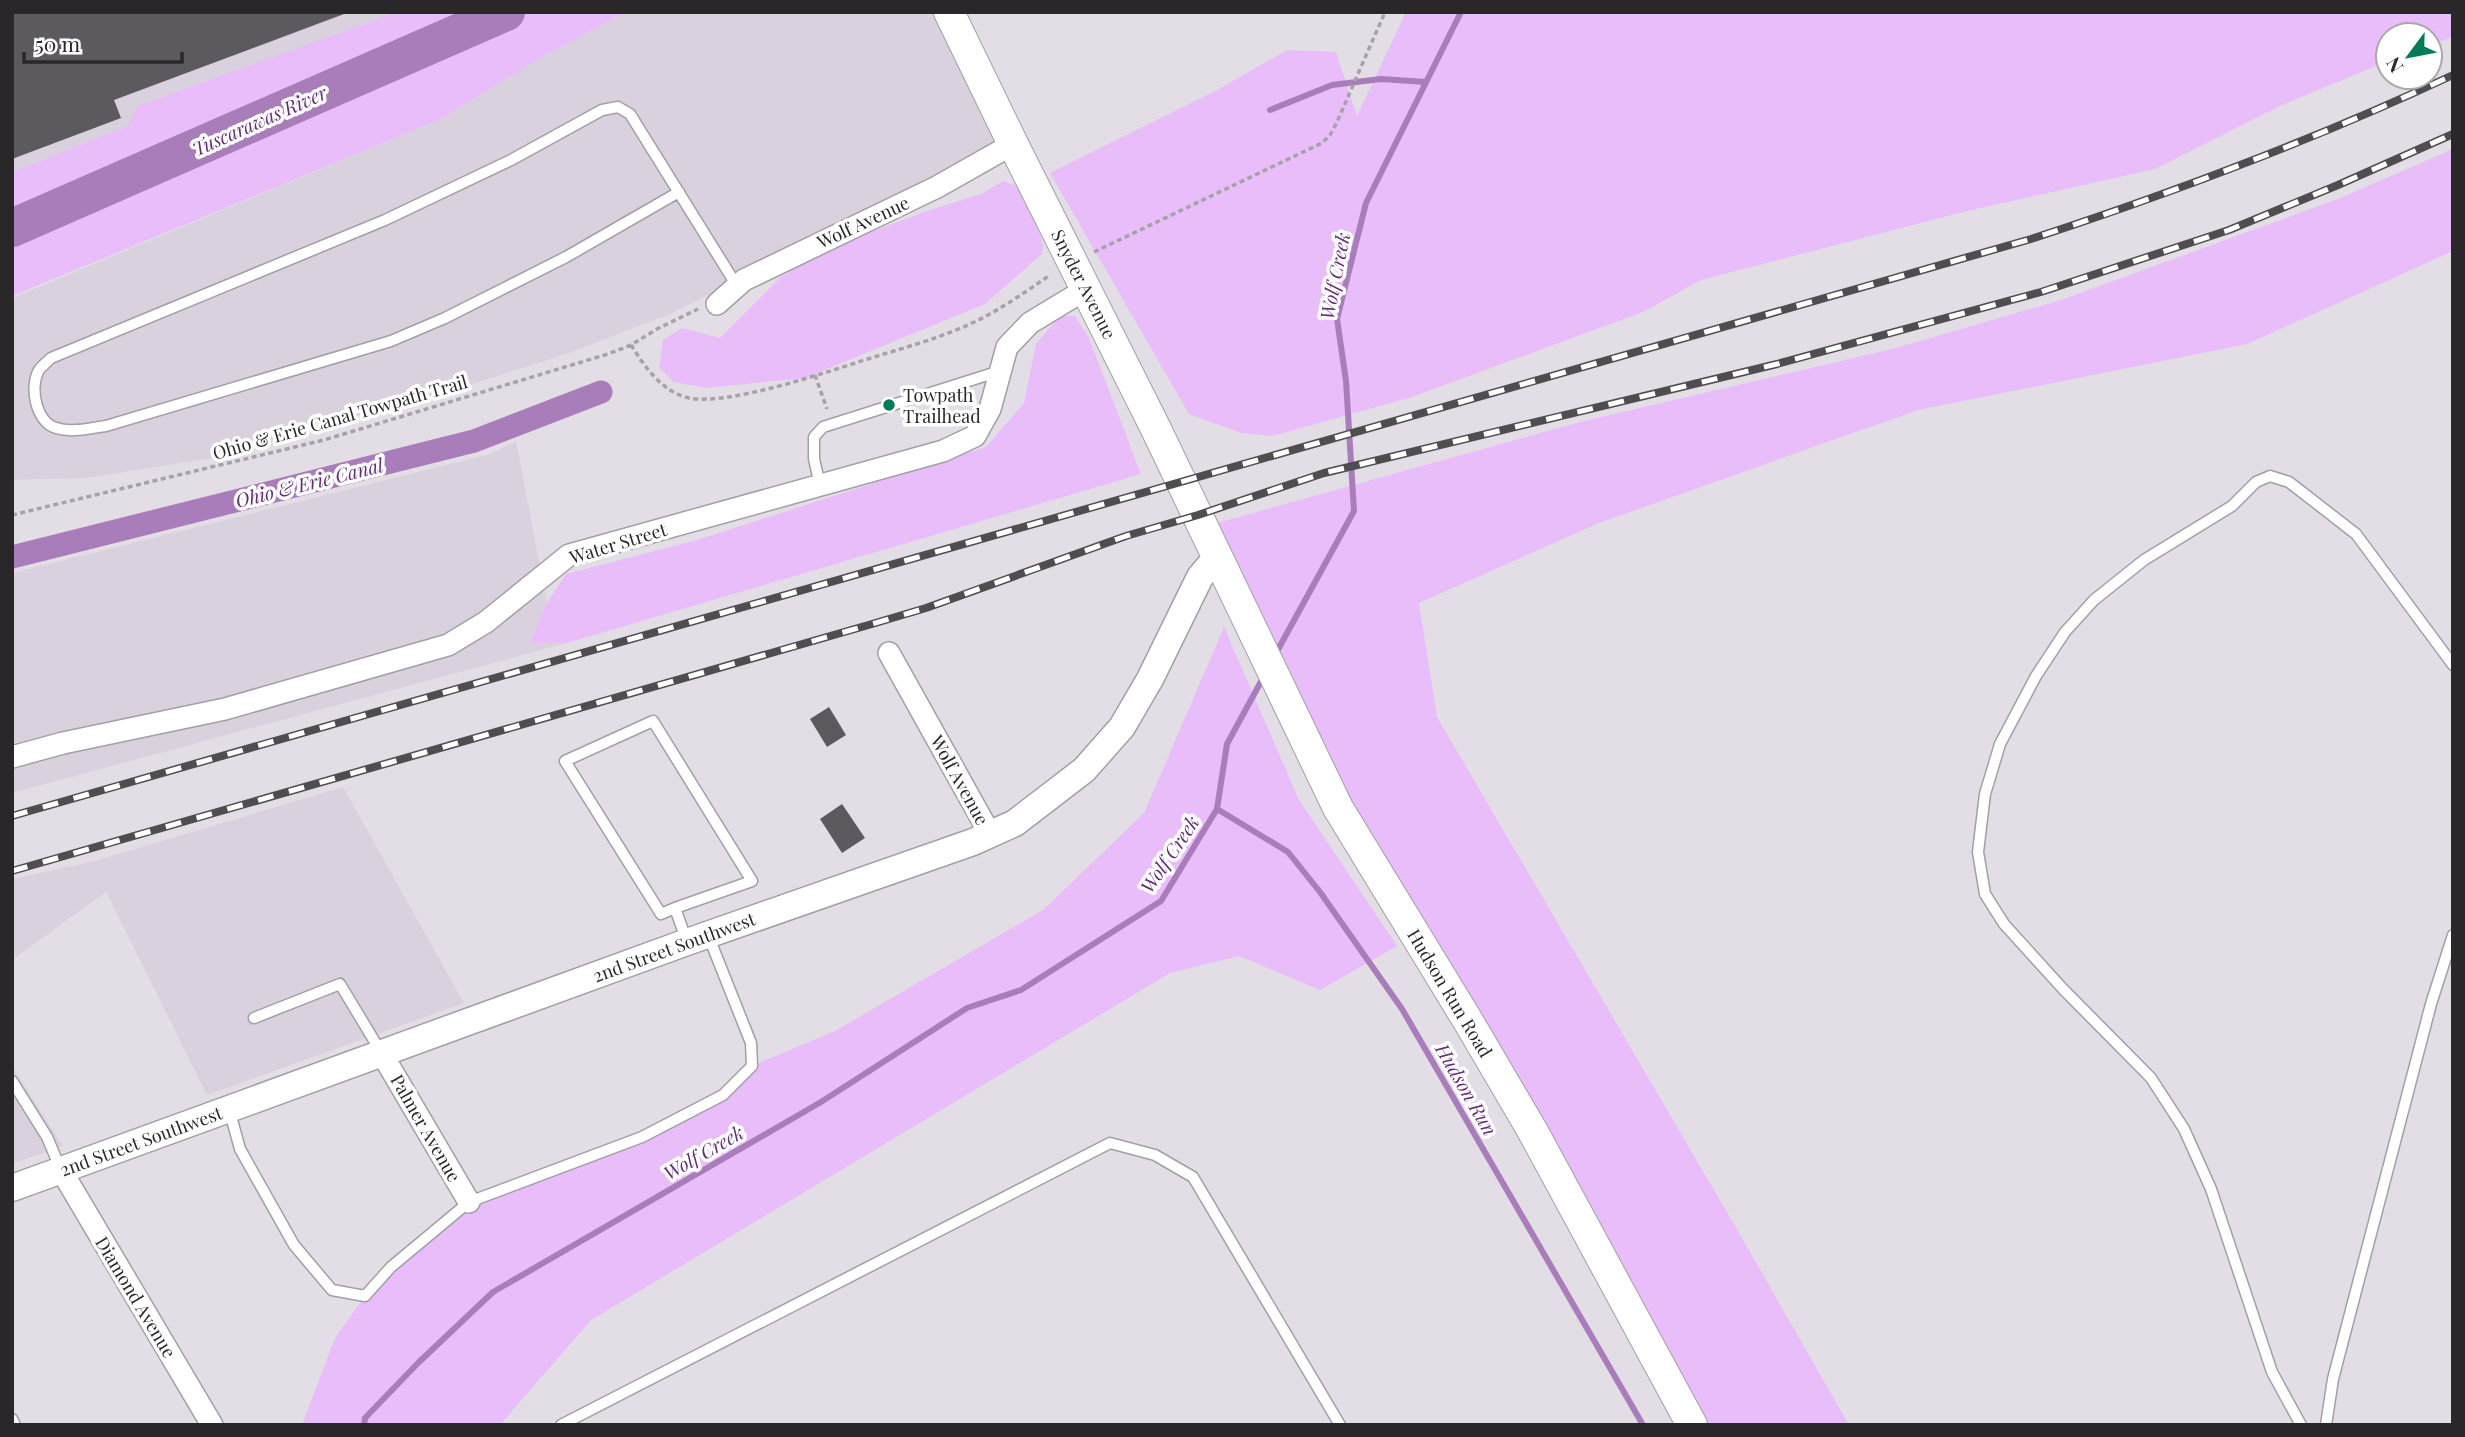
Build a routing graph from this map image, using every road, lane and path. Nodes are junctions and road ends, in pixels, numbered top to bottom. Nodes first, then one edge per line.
1 (1385, 12) edge
2 (956, 14) edge
3 (1013, 144) junction
4 (679, 192) junction
5 (1089, 255) dead end
6 (1059, 269) dead end
7 (737, 286) junction
8 (1086, 289) junction
9 (717, 304) joint
10 (631, 345) junction
11 (1000, 372) junction
12 (816, 375) junction
13 (838, 422) junction
14 (820, 485) junction
15 (12, 515) edge
16 (1218, 556) junction
17 (889, 653) dead end
18 (2453, 665) edge
19 (12, 757) edge
20 (990, 834) junction
21 (675, 908) junction
22 (2453, 935) edge
23 (697, 938) junction
24 (254, 1018) dead end
25 (382, 1054) junction
26 (12, 1081) edge
27 (229, 1109) junction
28 (61, 1170) junction
29 (12, 1188) edge
30 (469, 1202) junction
31 (12, 1419) edge
32 (15, 1425) edge
33 (212, 1425) edge
34 (561, 1425) edge
35 (1340, 1425) edge
36 (1692, 1425) edge
37 (2301, 1425) edge
38 (2326, 1425) edge

1 - 5 path
2 - 3 main road, Snyder Avenue
3 - 7 street, Wolf Avenue
3 - 8 main road, Snyder Avenue
4 - 4 lane
4 - 7 lane
6 - 12 path
7 - 9 street, Wolf Avenue
8 - 11 street, Water Street
8 - 16 main road, Snyder Avenue
9 - 10 path, Ohio & Erie Canal Towpath Trail
10 - 12 path
10 - 15 path, Ohio & Erie Canal Towpath Trail
11 - 13 lane
11 - 14 street, Water Street
12 - 13 path
13 - 14 lane
14 - 19 street, Water Street
16 - 20 street, 2nd Street Southwest
16 - 36 main road, Hudson Run Road
17 - 20 street, Wolf Avenue
18 - 37 lane
20 - 23 street, 2nd Street Southwest
21 - 21 lane
21 - 23 lane
22 - 38 lane
23 - 25 street, 2nd Street Southwest
23 - 30 lane
24 - 25 lane
25 - 27 street, 2nd Street Southwest
25 - 30 street, Palmer Avenue
26 - 28 lane
27 - 28 street, 2nd Street Southwest
27 - 30 lane
28 - 29 street, 2nd Street Southwest
28 - 33 street, Diamond Avenue
31 - 32 lane
34 - 35 lane

